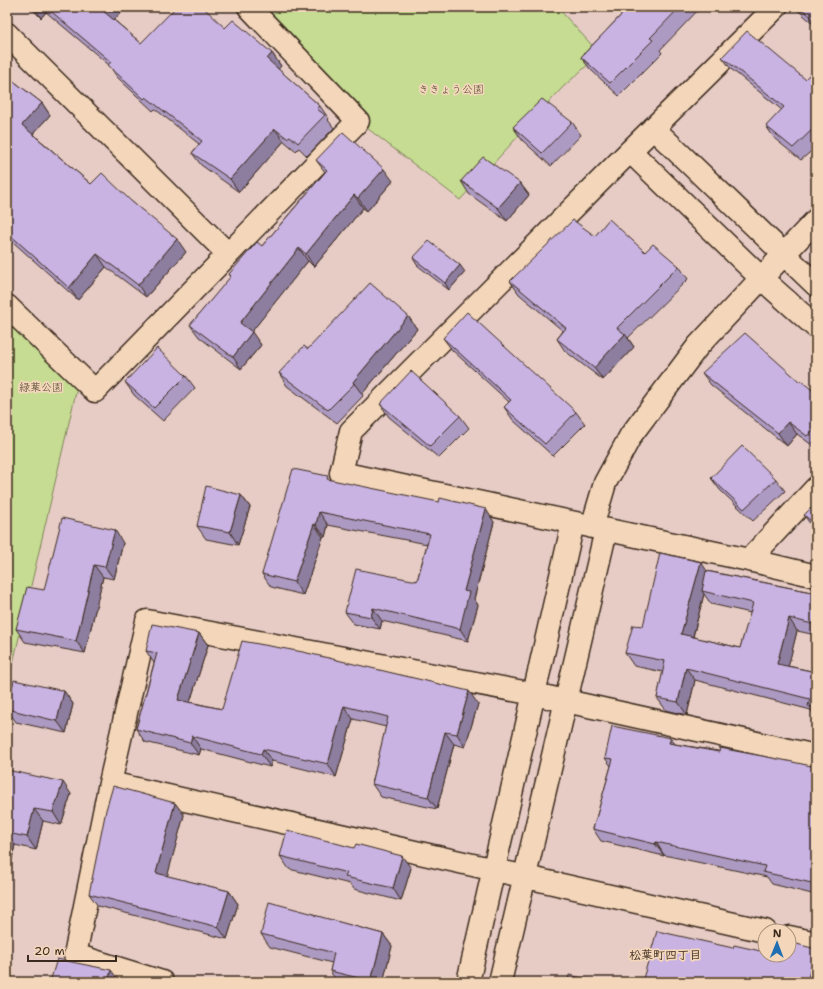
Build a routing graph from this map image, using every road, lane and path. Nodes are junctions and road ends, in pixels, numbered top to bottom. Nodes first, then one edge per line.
1 (249, 7) edge
2 (776, 7) edge
3 (7, 34) edge
4 (653, 128) junction
5 (630, 151) junction
6 (816, 220) edge
7 (228, 254) junction
8 (784, 254) junction
9 (761, 278) junction
10 (816, 285) edge
11 (7, 306) edge
12 (816, 327) edge
13 (816, 488) edge
14 (590, 527) junction
15 (749, 560) junction
16 (816, 576) edge
17 (534, 694) junction
18 (565, 701) junction
19 (816, 756) edge
20 (110, 783) junction
21 (494, 870) junction
22 (524, 877) junction
23 (757, 929) edge
24 (797, 939) edge
25 (816, 943) edge
26 (162, 982) edge
27 (468, 982) edge
28 (500, 982) edge

1 - 7 street
2 - 4 street
3 - 7 street
4 - 5 street
4 - 8 street
5 - 9 street
5 - 14 street
6 - 8 street
7 - 11 street
8 - 9 street
8 - 10 street
9 - 12 street
9 - 14 street
13 - 15 street
14 - 15 street
14 - 17 street
14 - 18 street
15 - 16 street
17 - 18 street
17 - 20 street
17 - 21 street
18 - 19 street
18 - 22 street
20 - 21 street
20 - 26 street
21 - 22 street
21 - 27 street
22 - 23 street
22 - 28 street
24 - 25 street

